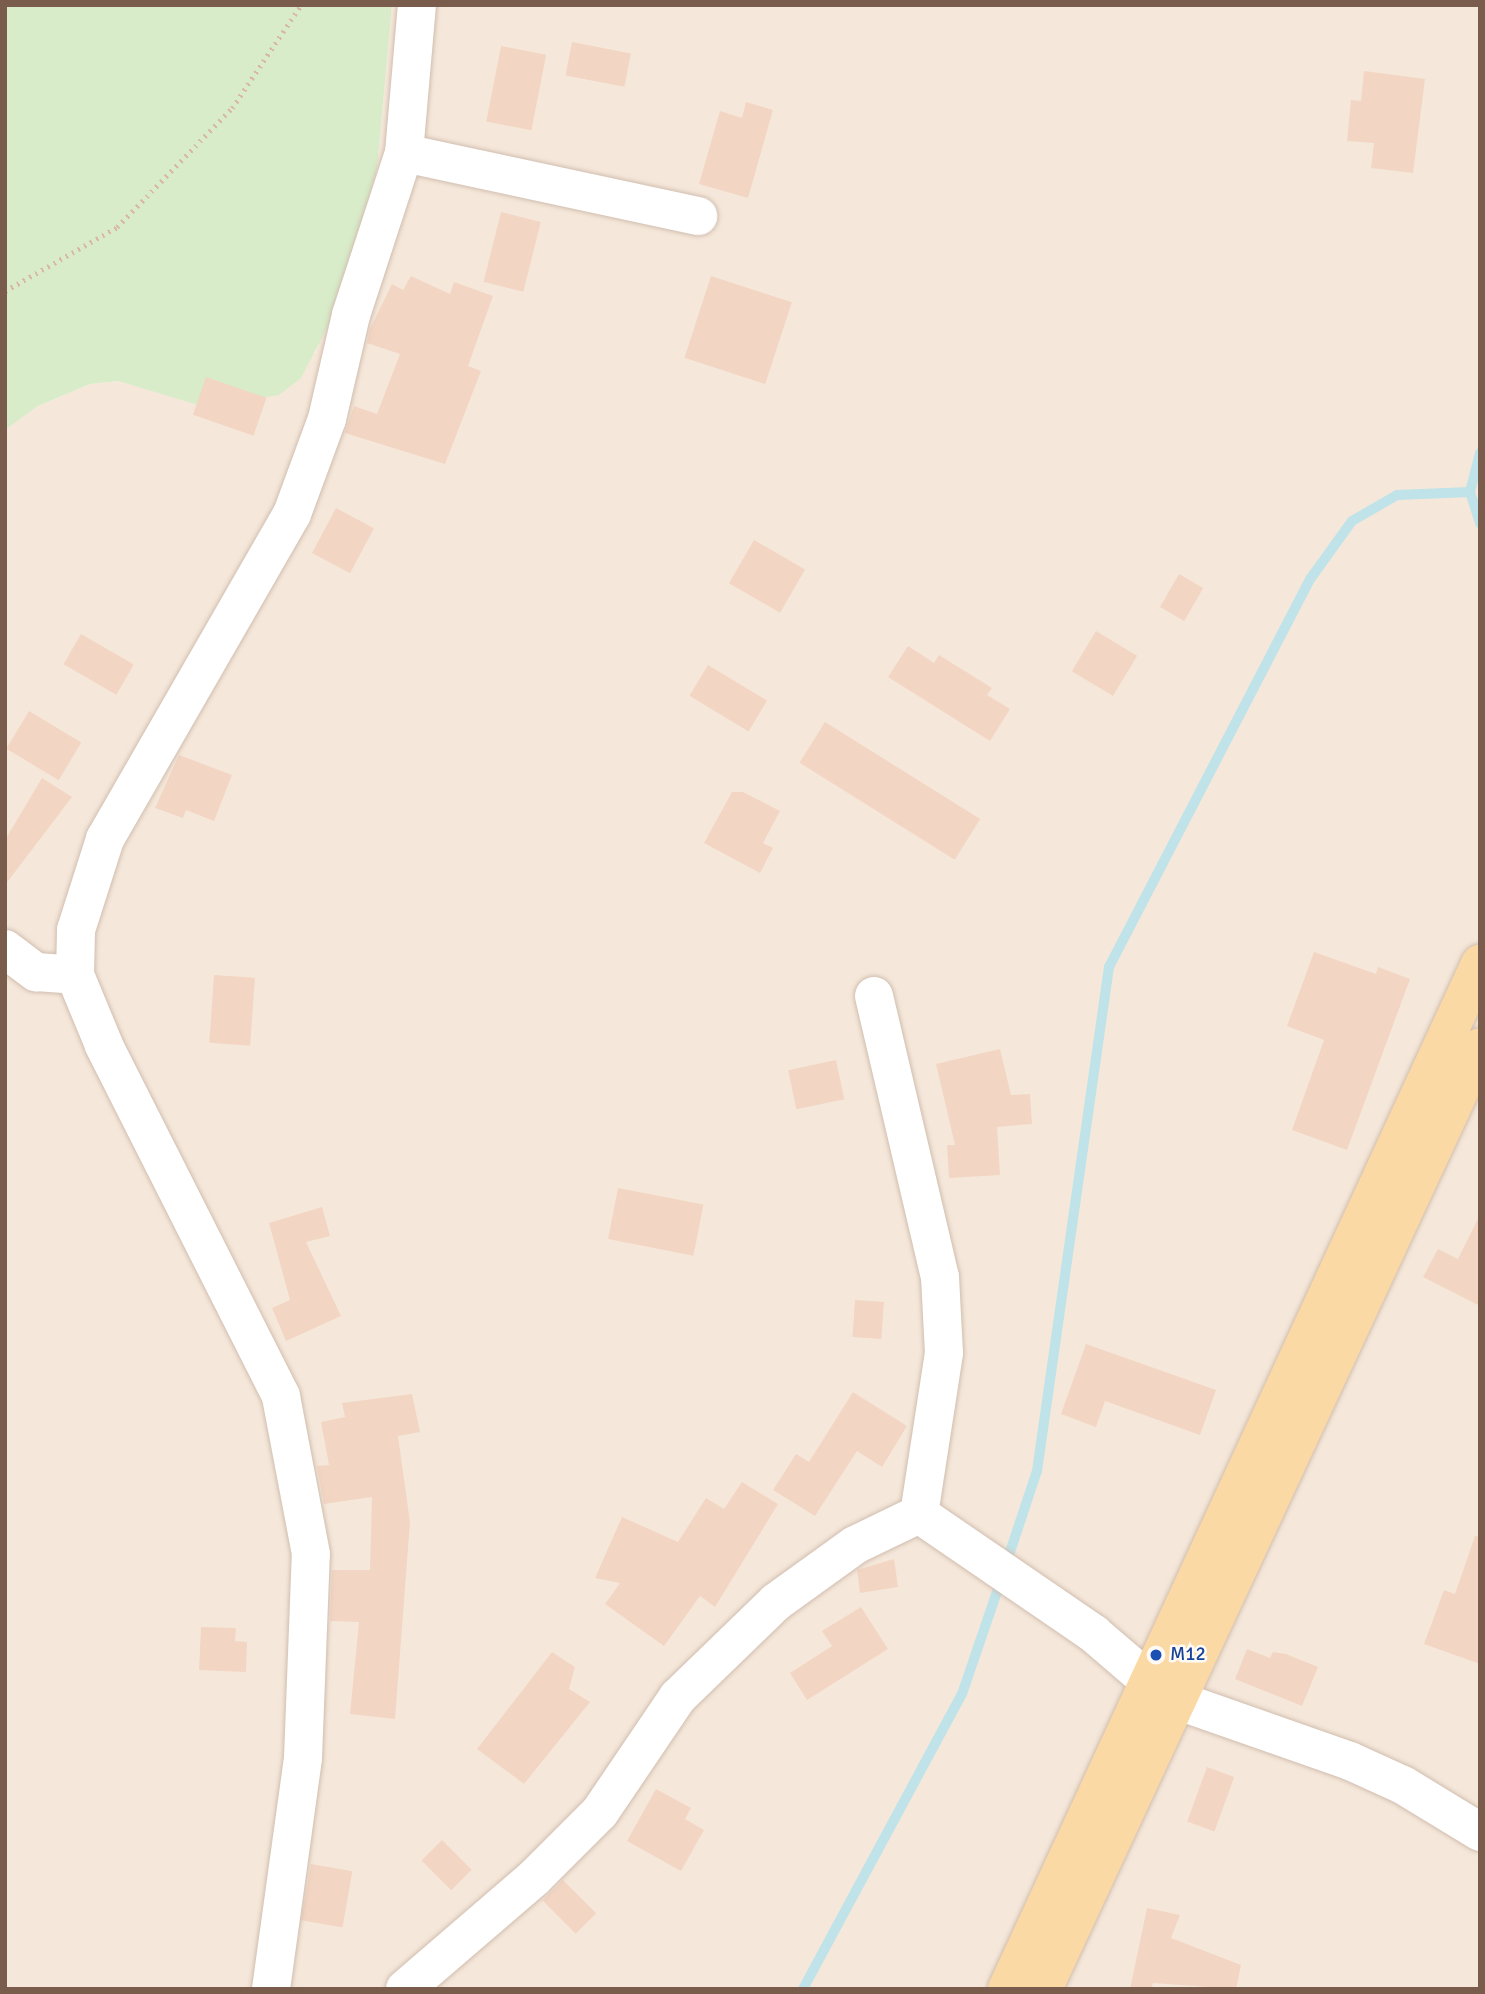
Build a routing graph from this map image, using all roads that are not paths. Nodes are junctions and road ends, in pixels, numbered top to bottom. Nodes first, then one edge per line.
1 (417, 5) edge
2 (404, 153) junction
3 (698, 216) dead end
4 (5, 949) edge
5 (1480, 964) edge
6 (75, 975) junction
7 (874, 996) dead end
8 (1480, 1047) edge
9 (919, 1514) junction
10 (1163, 1691) junction
11 (1480, 1832) edge
12 (271, 1989) edge
13 (405, 1989) edge
14 (1007, 1989) edge
15 (1043, 1989) edge

1 - 2 street
2 - 3 street
2 - 6 street
4 - 6 street
5 - 10 main road
6 - 12 street
7 - 9 street
8 - 10 main road
9 - 10 street
9 - 13 street
10 - 11 street
10 - 14 main road
10 - 15 main road

